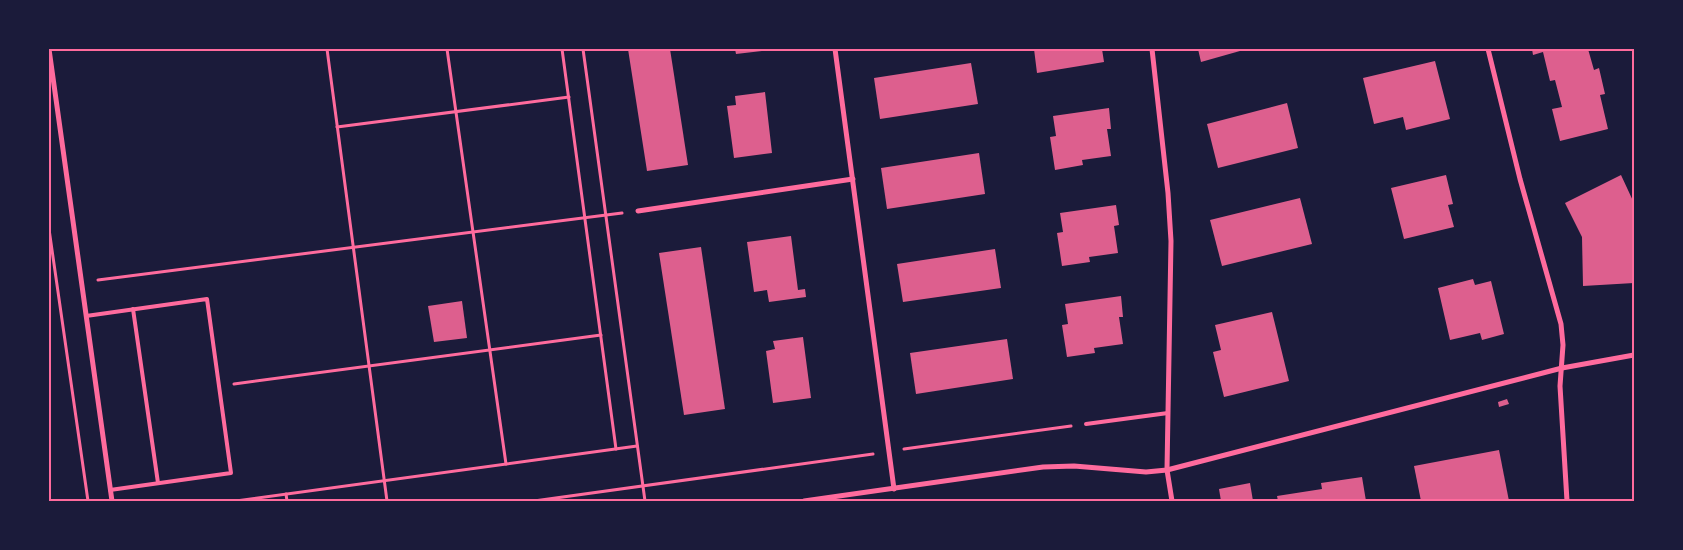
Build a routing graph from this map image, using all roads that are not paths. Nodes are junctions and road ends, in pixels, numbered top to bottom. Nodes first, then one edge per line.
1 (49, 49) edge
2 (835, 49) edge
3 (1152, 49) edge
4 (1488, 49) edge
5 (853, 179) junction
6 (638, 211) road end
7 (133, 309) junction
8 (86, 316) junction
9 (1634, 355) edge
10 (1562, 368) junction
11 (1168, 413) junction
12 (1086, 424) road end
13 (1167, 470) junction
14 (158, 483) junction
15 (894, 489) junction
16 (110, 490) junction
17 (112, 501) edge
18 (804, 501) edge
19 (1172, 501) edge
20 (1567, 501) edge

1 - 8 street
2 - 5 street
3 - 11 street
4 - 10 street
5 - 6 street
5 - 15 street
7 - 8 lane
7 - 14 lane
7 - 14 lane
8 - 16 street
9 - 10 street
10 - 13 street
10 - 20 street
11 - 12 lane
11 - 13 street
13 - 15 street
13 - 19 street
14 - 16 lane
15 - 18 street
16 - 17 street

